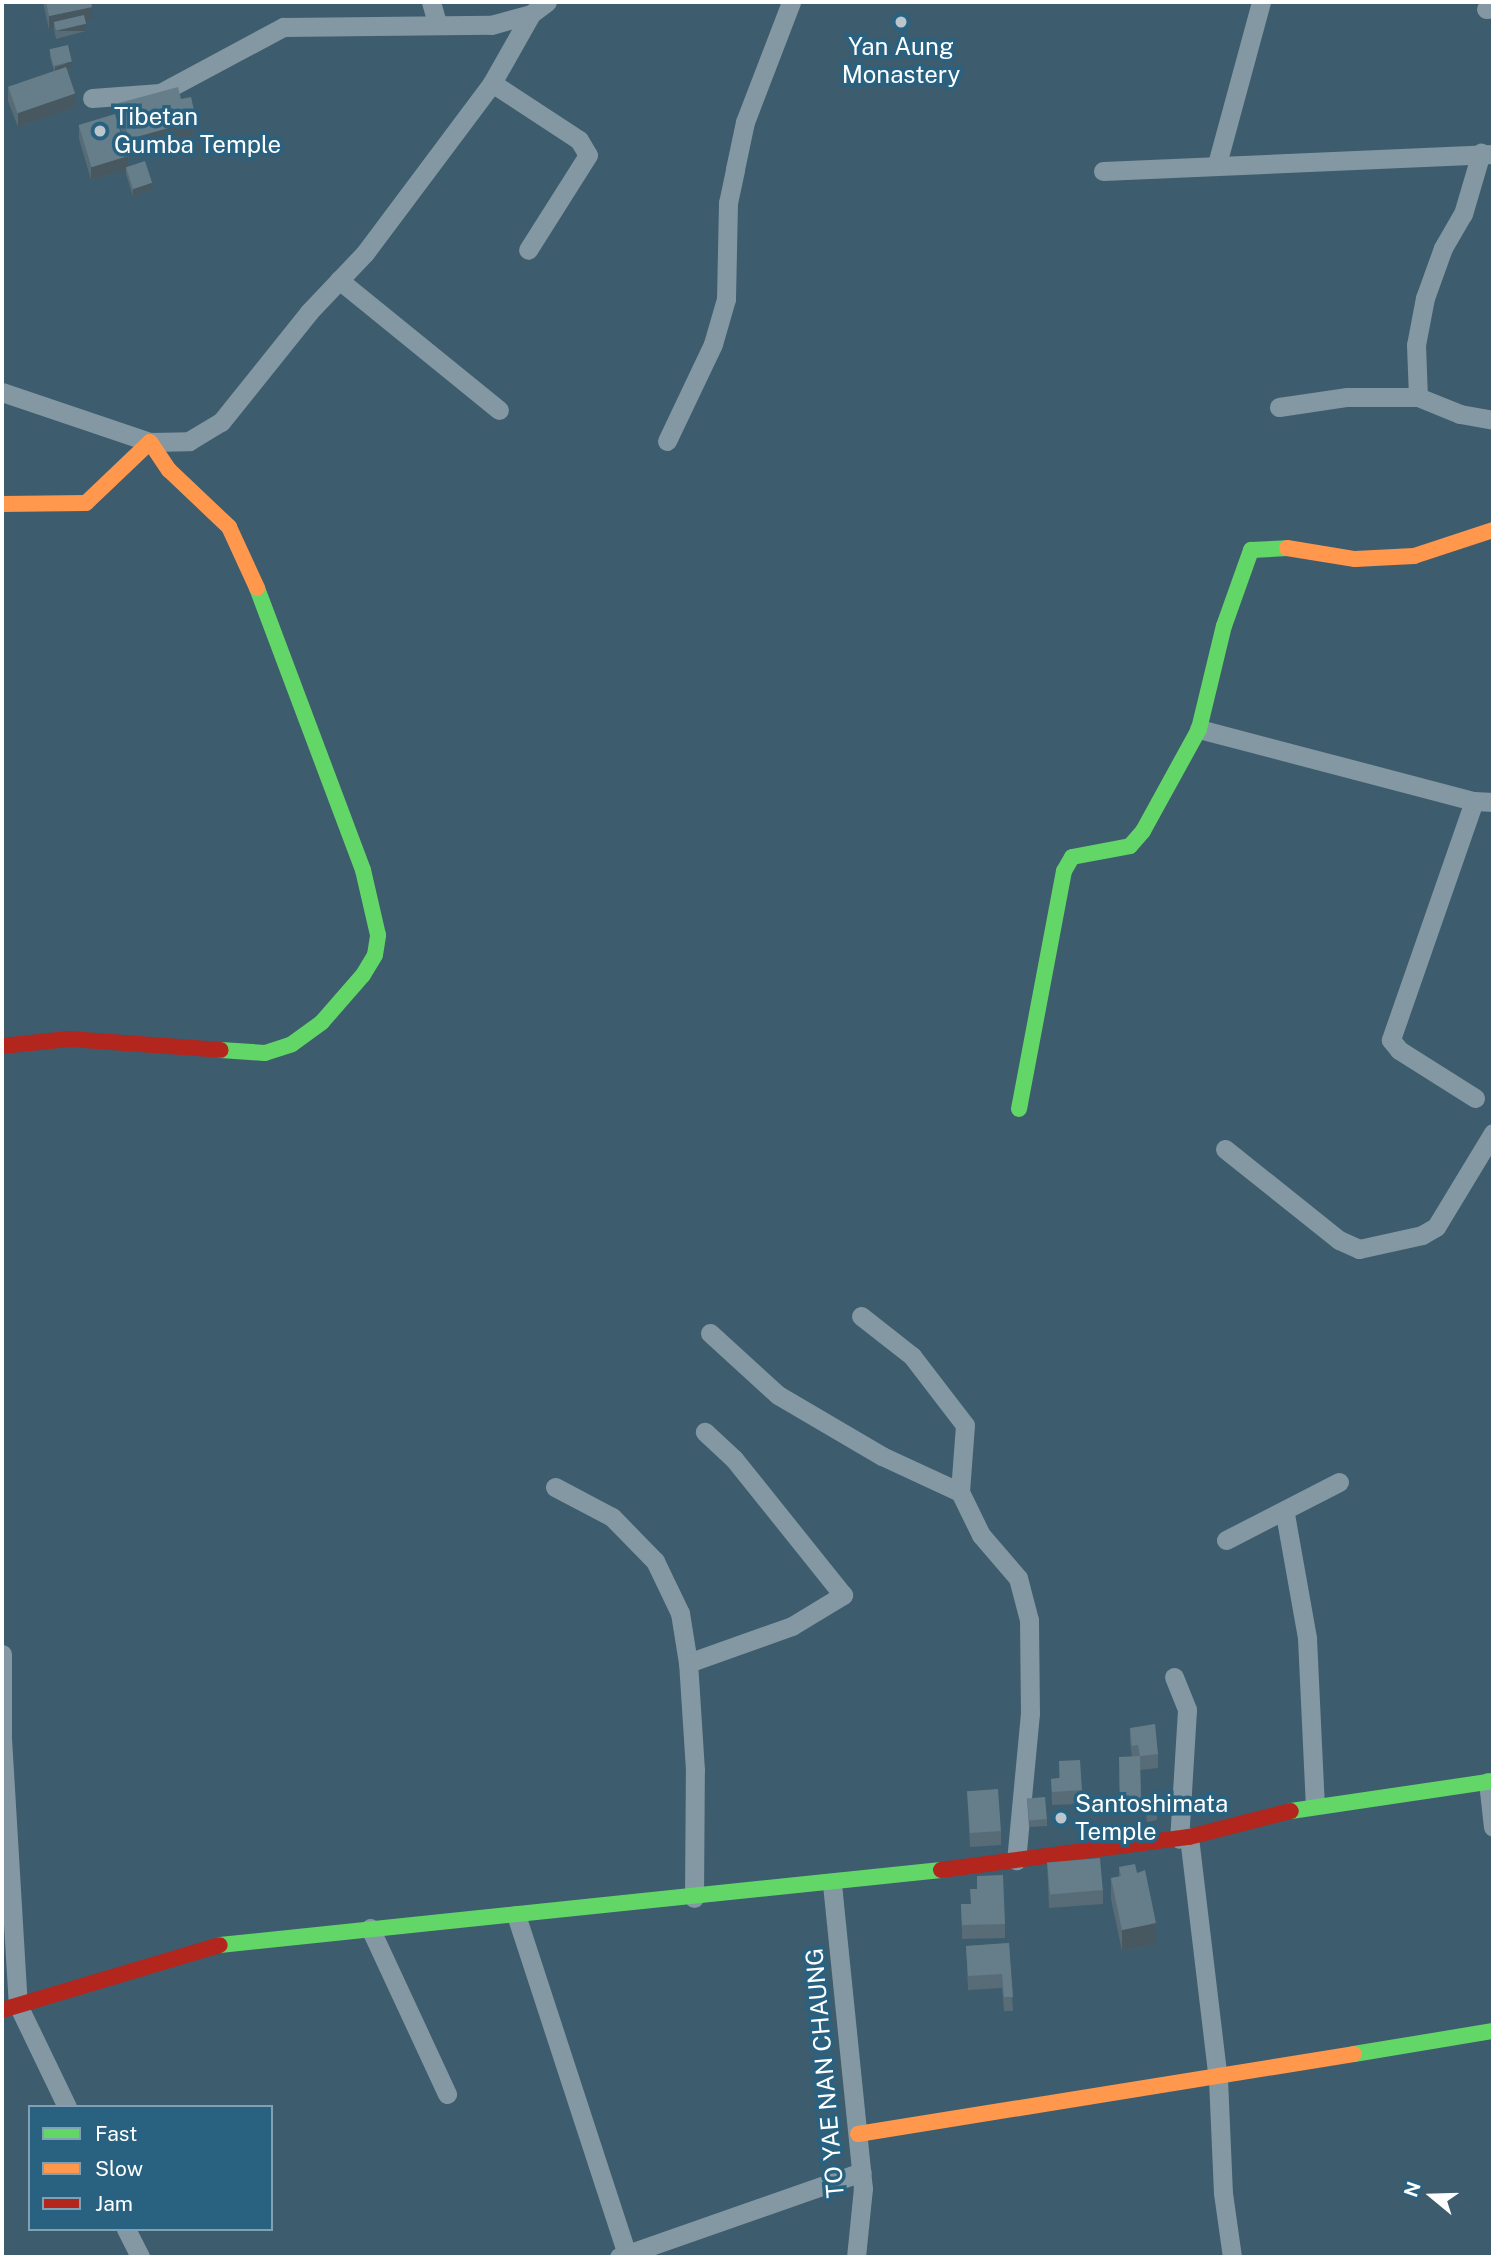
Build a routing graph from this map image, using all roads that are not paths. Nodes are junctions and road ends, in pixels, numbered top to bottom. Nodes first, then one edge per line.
1 (431, 2) edge
2 (547, 2) edge
3 (791, 2) edge
4 (1261, 2) edge
5 (531, 14) junction
6 (437, 23) junction
7 (492, 83) junction
8 (92, 98) dead end
9 (1487, 153) edge
10 (1216, 164) junction
11 (1103, 171) dead end
12 (528, 250) dead end
13 (340, 280) junction
14 (2, 392) edge
15 (1418, 397) junction
16 (1279, 407) dead end
17 (499, 410) dead end
18 (1493, 420) edge
19 (667, 441) dead end
20 (150, 442) junction
21 (2, 504) edge
22 (1493, 530) edge
23 (1199, 729) junction
24 (1484, 802) edge
25 (2, 1045) edge
26 (1475, 1098) dead end
27 (1019, 1109) dead end
28 (1493, 1133) edge
29 (1225, 1149) dead end
30 (861, 1317) dead end
31 (710, 1333) dead end
32 (705, 1432) dead end
33 (1339, 1482) dead end
34 (555, 1487) dead end
35 (960, 1492) junction
36 (1285, 1514) junction
37 (1226, 1540) dead end
38 (2, 1654) edge
39 (688, 1663) junction
40 (1174, 1677) dead end
41 (2, 1738) edge
42 (1491, 1781) edge
43 (1315, 1805) junction
44 (1493, 1827) edge
45 (1184, 1838) junction
46 (1016, 1860) junction
47 (832, 1884) junction
48 (694, 1898) junction
49 (516, 1914) junction
50 (370, 1928) junction
51 (10, 2007) edge
52 (1493, 2031) edge
53 (1218, 2079) junction
54 (447, 2094) dead end
55 (66, 2105) edge
56 (858, 2134) junction
57 (862, 2172) junction
58 (127, 2231) edge
59 (623, 2255) edge
60 (140, 2257) edge
61 (856, 2257) edge
62 (1232, 2257) edge

1 - 6 street
2 - 5 street
3 - 19 street
4 - 10 street
5 - 6 street
5 - 7 street
6 - 8 street
7 - 12 street
7 - 13 street
9 - 10 street
9 - 15 street
10 - 11 street
13 - 17 street
13 - 20 street
14 - 20 street
15 - 16 street
15 - 18 street
20 - 21 street
20 - 25 street
22 - 23 street
23 - 24 street
23 - 27 street
24 - 26 street
28 - 29 street
30 - 35 street
31 - 35 street
32 - 39 street
33 - 36 street
34 - 39 street
35 - 46 street
36 - 37 street
36 - 43 street
38 - 41 street
39 - 48 street
40 - 45 street
41 - 51 street
42 - 43 street
42 - 44 street
43 - 45 street
45 - 46 street
45 - 53 street
46 - 47 street
47 - 48 street
47 - 56 street, TO YAE NAN CHAUNG
48 - 49 street
49 - 50 street
49 - 59 street
50 - 51 street
50 - 54 street
51 - 55 street
52 - 53 street
53 - 56 street
53 - 62 street
56 - 57 street, TO YAE NAN CHAUNG
57 - 59 street
57 - 61 street, TO YAE NAN CHAUNG
58 - 60 street

